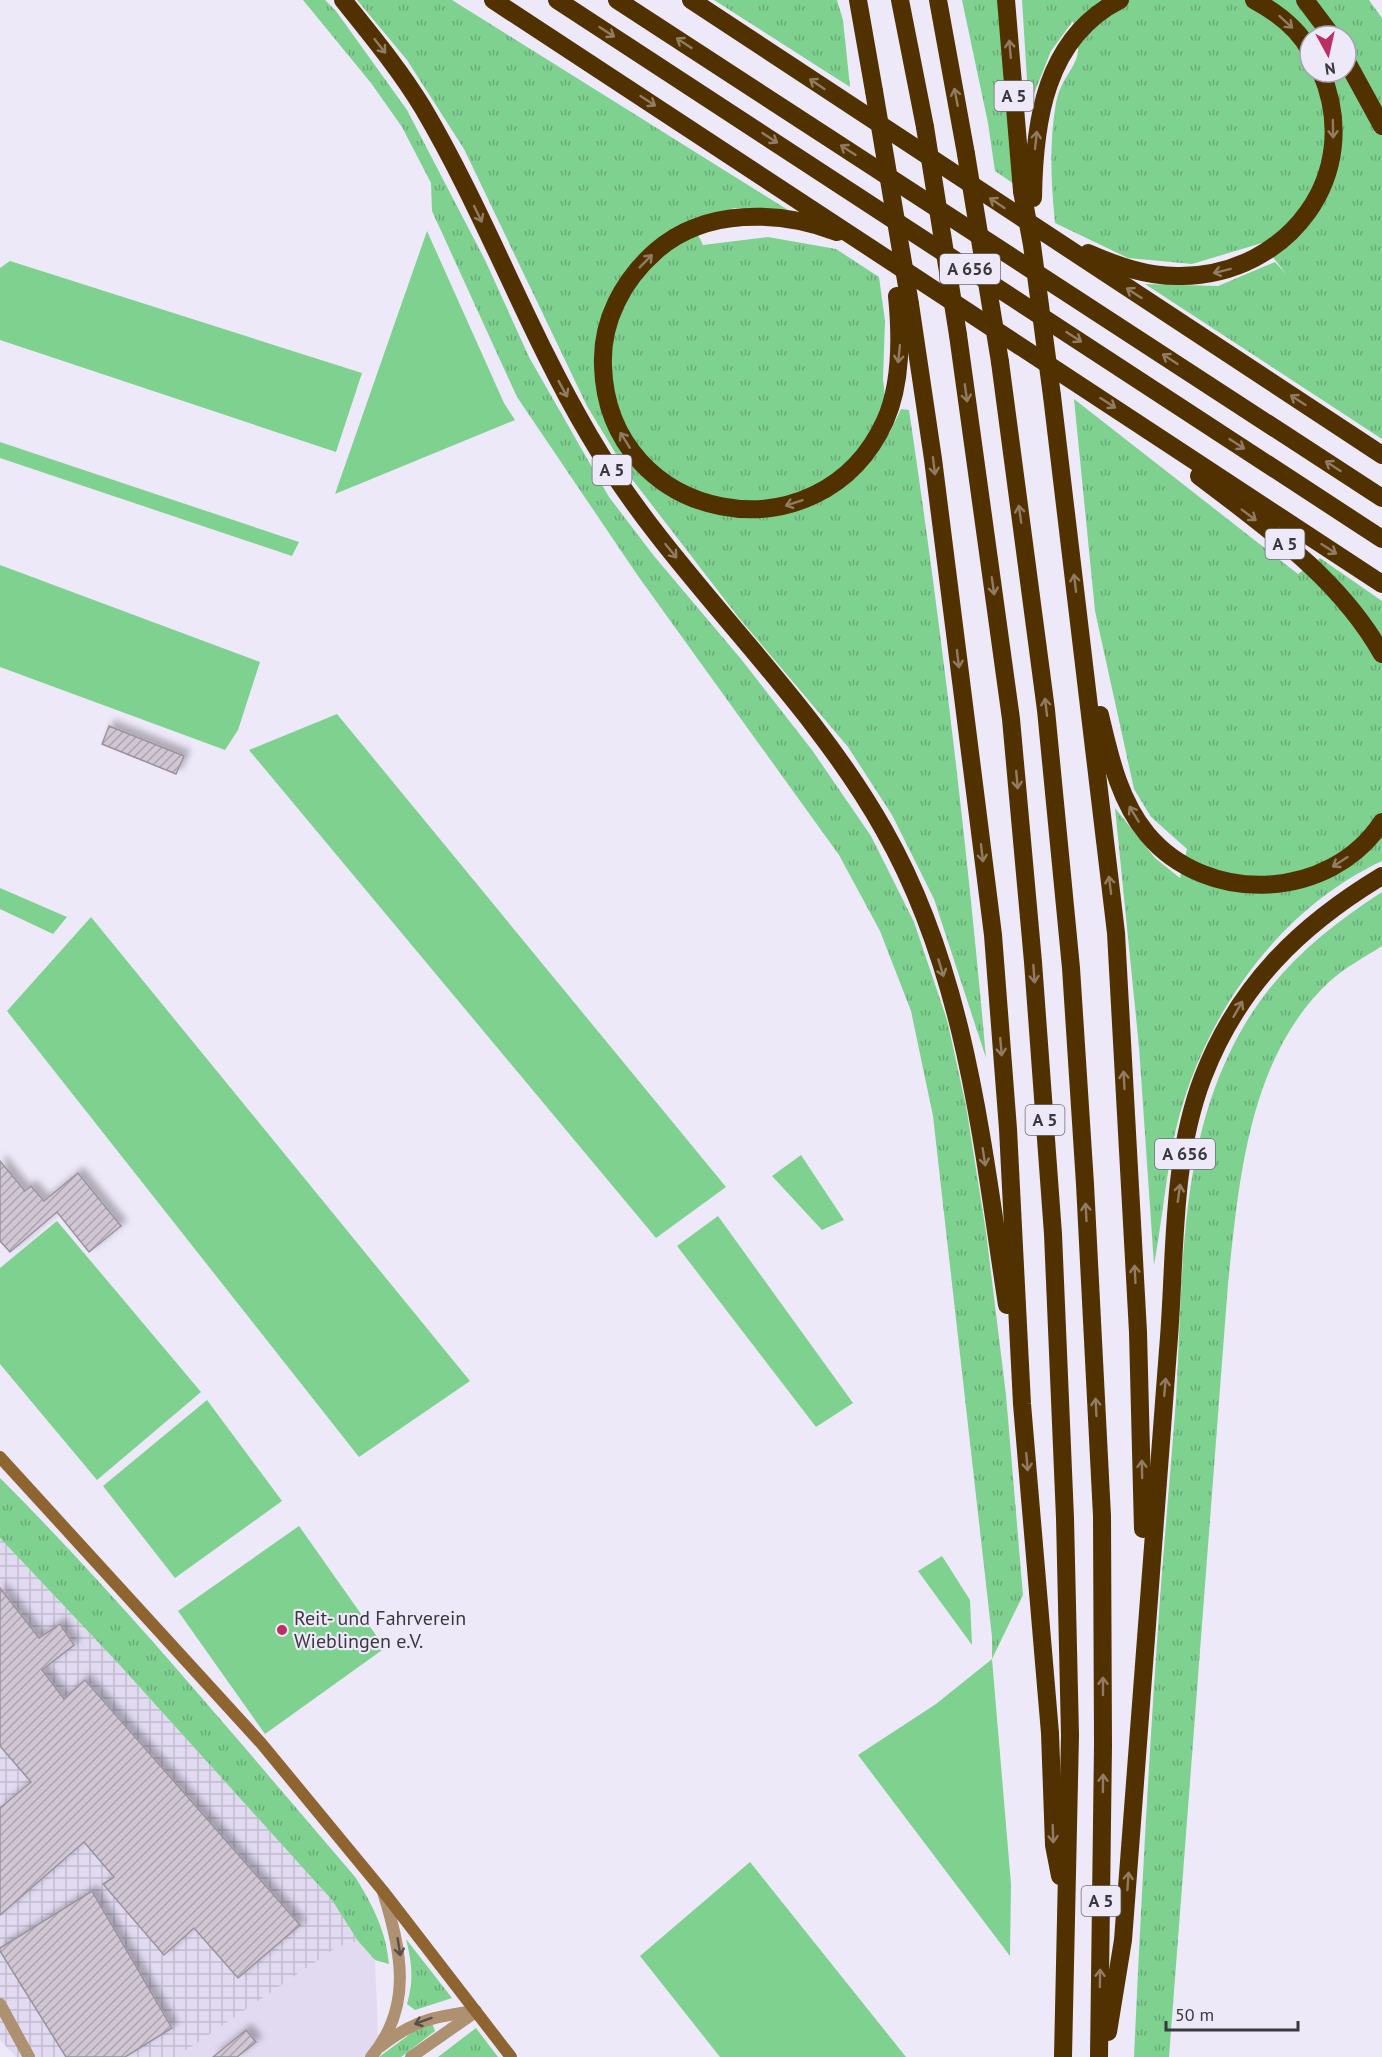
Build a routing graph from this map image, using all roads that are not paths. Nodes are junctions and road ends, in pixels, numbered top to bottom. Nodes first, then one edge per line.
1 (343, 0) edge
2 (493, 0) edge
3 (557, 0) edge
4 (617, 0) edge
5 (691, 0) edge
6 (858, 0) edge
7 (900, 0) edge
8 (938, 0) edge
9 (1006, 0) edge
10 (1120, 0) edge
11 (1254, 0) edge
12 (1305, 0) edge
13 (1323, 24) edge
14 (1298, 35) edge
15 (1358, 82) edge
16 (1324, 84) edge
17 (1382, 126) edge
18 (1028, 195) junction
19 (1039, 240) junction
20 (866, 244) junction
21 (904, 300) junction
22 (1175, 447) junction
23 (1382, 455) edge
24 (1382, 498) edge
25 (1382, 539) edge
26 (1382, 584) edge
27 (1082, 641) junction
28 (1382, 654) edge
29 (1382, 822) edge
30 (1382, 876) edge
31 (1022, 1404) junction
32 (0, 1457) edge
33 (1146, 1633) junction
34 (382, 1891) junction
35 (1068, 1910) junction
36 (0, 2004) edge
37 (476, 2011) junction
38 (374, 2053) edge
39 (29, 2057) edge
40 (411, 2057) edge
41 (511, 2057) edge
42 (1063, 2057) edge
43 (1099, 2057) edge
44 (1104, 2057) edge

1 -> 31 highway, A 5
2 -> 20 highway
3 -> 25 highway, A 656
24 -> 4 highway, A 656
19 -> 5 highway
6 - 21 highway, bridge
7 -> 35 highway, A 5, bridge
43 -> 8 highway, A 5, bridge
18 -> 9 highway, A 5
18 -> 10 highway
11 -> 14 highway
12 - 13 highway
15 - 17 highway
16 -> 19 highway
18 - 19 highway, bridge
23 -> 19 highway
27 -> 19 highway, bridge
21 -> 20 highway
20 -> 22 highway
21 -> 31 highway, A 5
22 -> 26 highway
22 -> 28 highway, A 5
29 -> 27 highway
33 -> 27 highway
33 -> 30 highway, A 656
31 -> 35 highway, A 5
32 - 34 main road
44 -> 33 highway
34 - 37 main road
34 -> 38 street
35 - 42 highway, A 5
36 - 39 street
37 -> 38 street
37 - 40 street
37 - 41 main road

